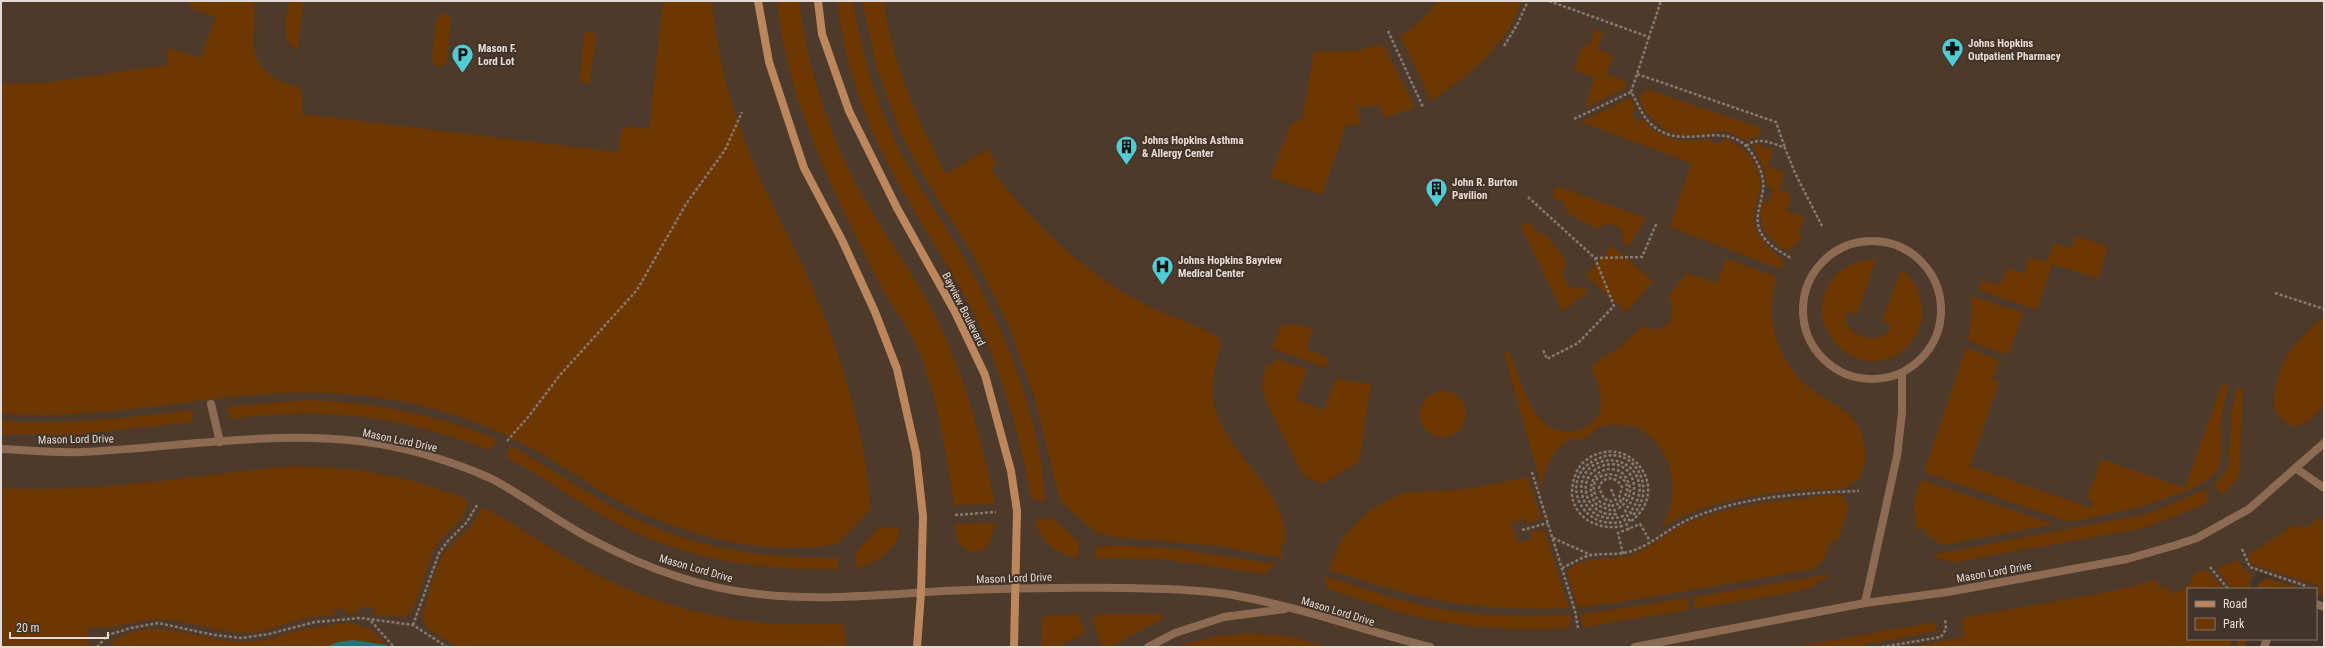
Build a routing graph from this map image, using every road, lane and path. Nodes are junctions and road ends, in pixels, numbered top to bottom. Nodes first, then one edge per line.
1 (758, 1) edge
2 (818, 1) edge
3 (1528, 1) edge
4 (1549, 1) edge
5 (1661, 1) edge
6 (1388, 31) dead end
7 (1649, 37) junction
8 (1504, 46) dead end
9 (1637, 74) junction
10 (1632, 92) junction
11 (1423, 107) dead end
12 (742, 112) dead end
13 (1574, 119) dead end
14 (1746, 146) junction
15 (1786, 148) junction
16 (1528, 197) dead end
17 (1657, 222) dead end
18 (1822, 226) dead end
19 (1595, 258) junction
20 (1792, 258) dead end
21 (2275, 292) dead end
22 (2324, 308) edge
23 (1543, 350) dead end
24 (1902, 373) junction
25 (211, 404) dead end
26 (507, 441) dead end
27 (220, 442) junction
28 (2324, 443) edge
29 (1, 449) edge
30 (2297, 469) junction
31 (1532, 472) dead end
32 (2324, 488) edge
33 (1611, 489) dead end
34 (1859, 491) dead end
35 (477, 505) dead end
36 (998, 512) dead end
37 (955, 515) dead end
38 (1548, 523) junction
39 (1522, 530) dead end
40 (1629, 530) junction
41 (1552, 538) junction
42 (1650, 541) junction
43 (2242, 549) dead end
44 (1623, 554) junction
45 (1591, 555) junction
46 (2210, 567) dead end
47 (1562, 568) junction
48 (1016, 588) junction
49 (2227, 588) edge
50 (2314, 588) dead end
51 (921, 593) junction
52 (1865, 603) junction
53 (1290, 608) junction
54 (1945, 619) dead end
55 (371, 621) junction
56 (412, 625) junction
57 (1578, 628) dead end
58 (1666, 645) edge
59 (97, 647) edge
60 (394, 647) edge
61 (446, 647) edge
62 (917, 647) edge
63 (1014, 647) edge
64 (1148, 647) edge
65 (1430, 647) edge
66 (1635, 647) edge
67 (1882, 647) edge

1 - 51 street
2 - 48 street, Bayview Boulevard
3 - 8 path
4 - 7 path
5 - 7 path
6 - 11 path
7 - 9 path
9 - 10 path
9 - 15 path
10 - 13 path
10 - 14 path
12 - 26 path
14 - 15 path
14 - 20 path
15 - 18 path
16 - 19 path
17 - 19 path
19 - 23 path
21 - 22 path
24 - 24 street
24 - 52 street
25 - 27 street
27 - 29 street, Mason Lord Drive
27 - 51 street, Mason Lord Drive
28 - 30 street, Mason Lord Drive
30 - 32 street
30 - 52 street, Mason Lord Drive
31 - 38 path
33 - 40 path
34 - 42 path
35 - 56 path
36 - 37 path
38 - 39 path
38 - 41 path
40 - 42 path
40 - 44 path
41 - 45 path
41 - 47 path
42 - 44 path
43 - 50 path
44 - 45 path
45 - 47 path
46 - 49 path
47 - 57 path
48 - 51 street, Mason Lord Drive
48 - 53 street, Mason Lord Drive
48 - 63 street, Bayview Boulevard
51 - 62 street
52 - 58 street, Mason Lord Drive
53 - 64 street
53 - 65 street, Mason Lord Drive
54 - 67 path
55 - 56 path
55 - 59 path
55 - 60 path
56 - 61 path
58 - 66 street, Mason Lord Drive

